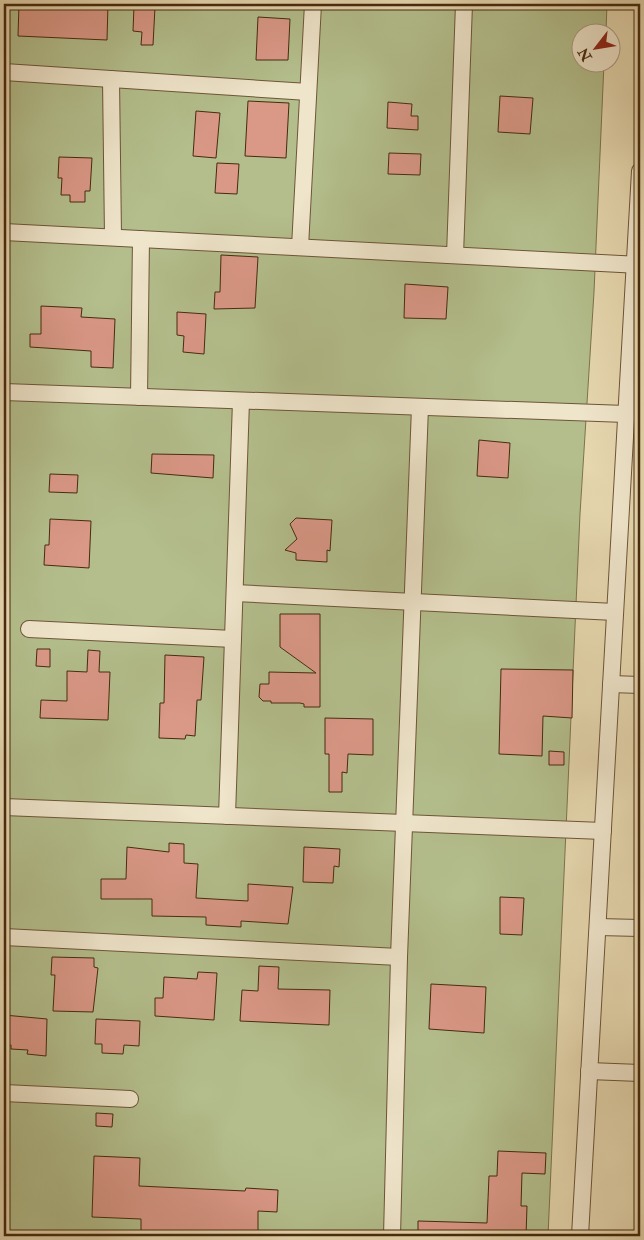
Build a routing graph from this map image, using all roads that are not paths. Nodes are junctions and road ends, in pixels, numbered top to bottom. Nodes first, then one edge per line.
1 (312, 4) edge
2 (464, 4) edge
3 (4, 72) edge
4 (111, 79) junction
5 (308, 92) junction
6 (640, 172) edge
7 (4, 232) edge
8 (113, 237) junction
9 (141, 239) junction
10 (300, 247) junction
11 (455, 255) junction
12 (638, 264) edge
13 (4, 392) edge
14 (140, 397) junction
15 (241, 401) junction
16 (420, 407) junction
17 (626, 414) junction
18 (235, 593) junction
19 (413, 602) junction
20 (616, 612) junction
21 (29, 629) dead end
22 (233, 639) junction
23 (611, 684) junction
24 (640, 686) edge
25 (4, 807) edge
26 (227, 816) junction
27 (405, 823) junction
28 (603, 831) junction
29 (598, 927) junction
30 (640, 928) edge
31 (4, 937) edge
32 (399, 957) junction
33 (590, 1071) junction
34 (640, 1073) edge
35 (4, 1093) edge
36 (130, 1100) dead end
37 (392, 1236) edge
38 (580, 1236) edge

1 - 5 street
2 - 11 street
3 - 4 street
4 - 5 street
4 - 8 street
5 - 10 street
6 - 12 street
7 - 8 street
8 - 9 street
9 - 10 street
9 - 14 street
10 - 11 street
11 - 12 street
12 - 17 street
13 - 14 street
14 - 15 street
15 - 16 street
15 - 18 street
16 - 17 street
16 - 19 street
17 - 20 street
18 - 19 street
18 - 22 street
19 - 20 street
19 - 27 street
20 - 23 street
21 - 22 street
22 - 26 street
23 - 24 street
23 - 28 street
25 - 26 street
26 - 27 street
27 - 28 street
27 - 32 street
28 - 29 street
29 - 30 street
29 - 33 street
31 - 32 street
32 - 37 street
33 - 34 street
33 - 38 street
35 - 36 street

